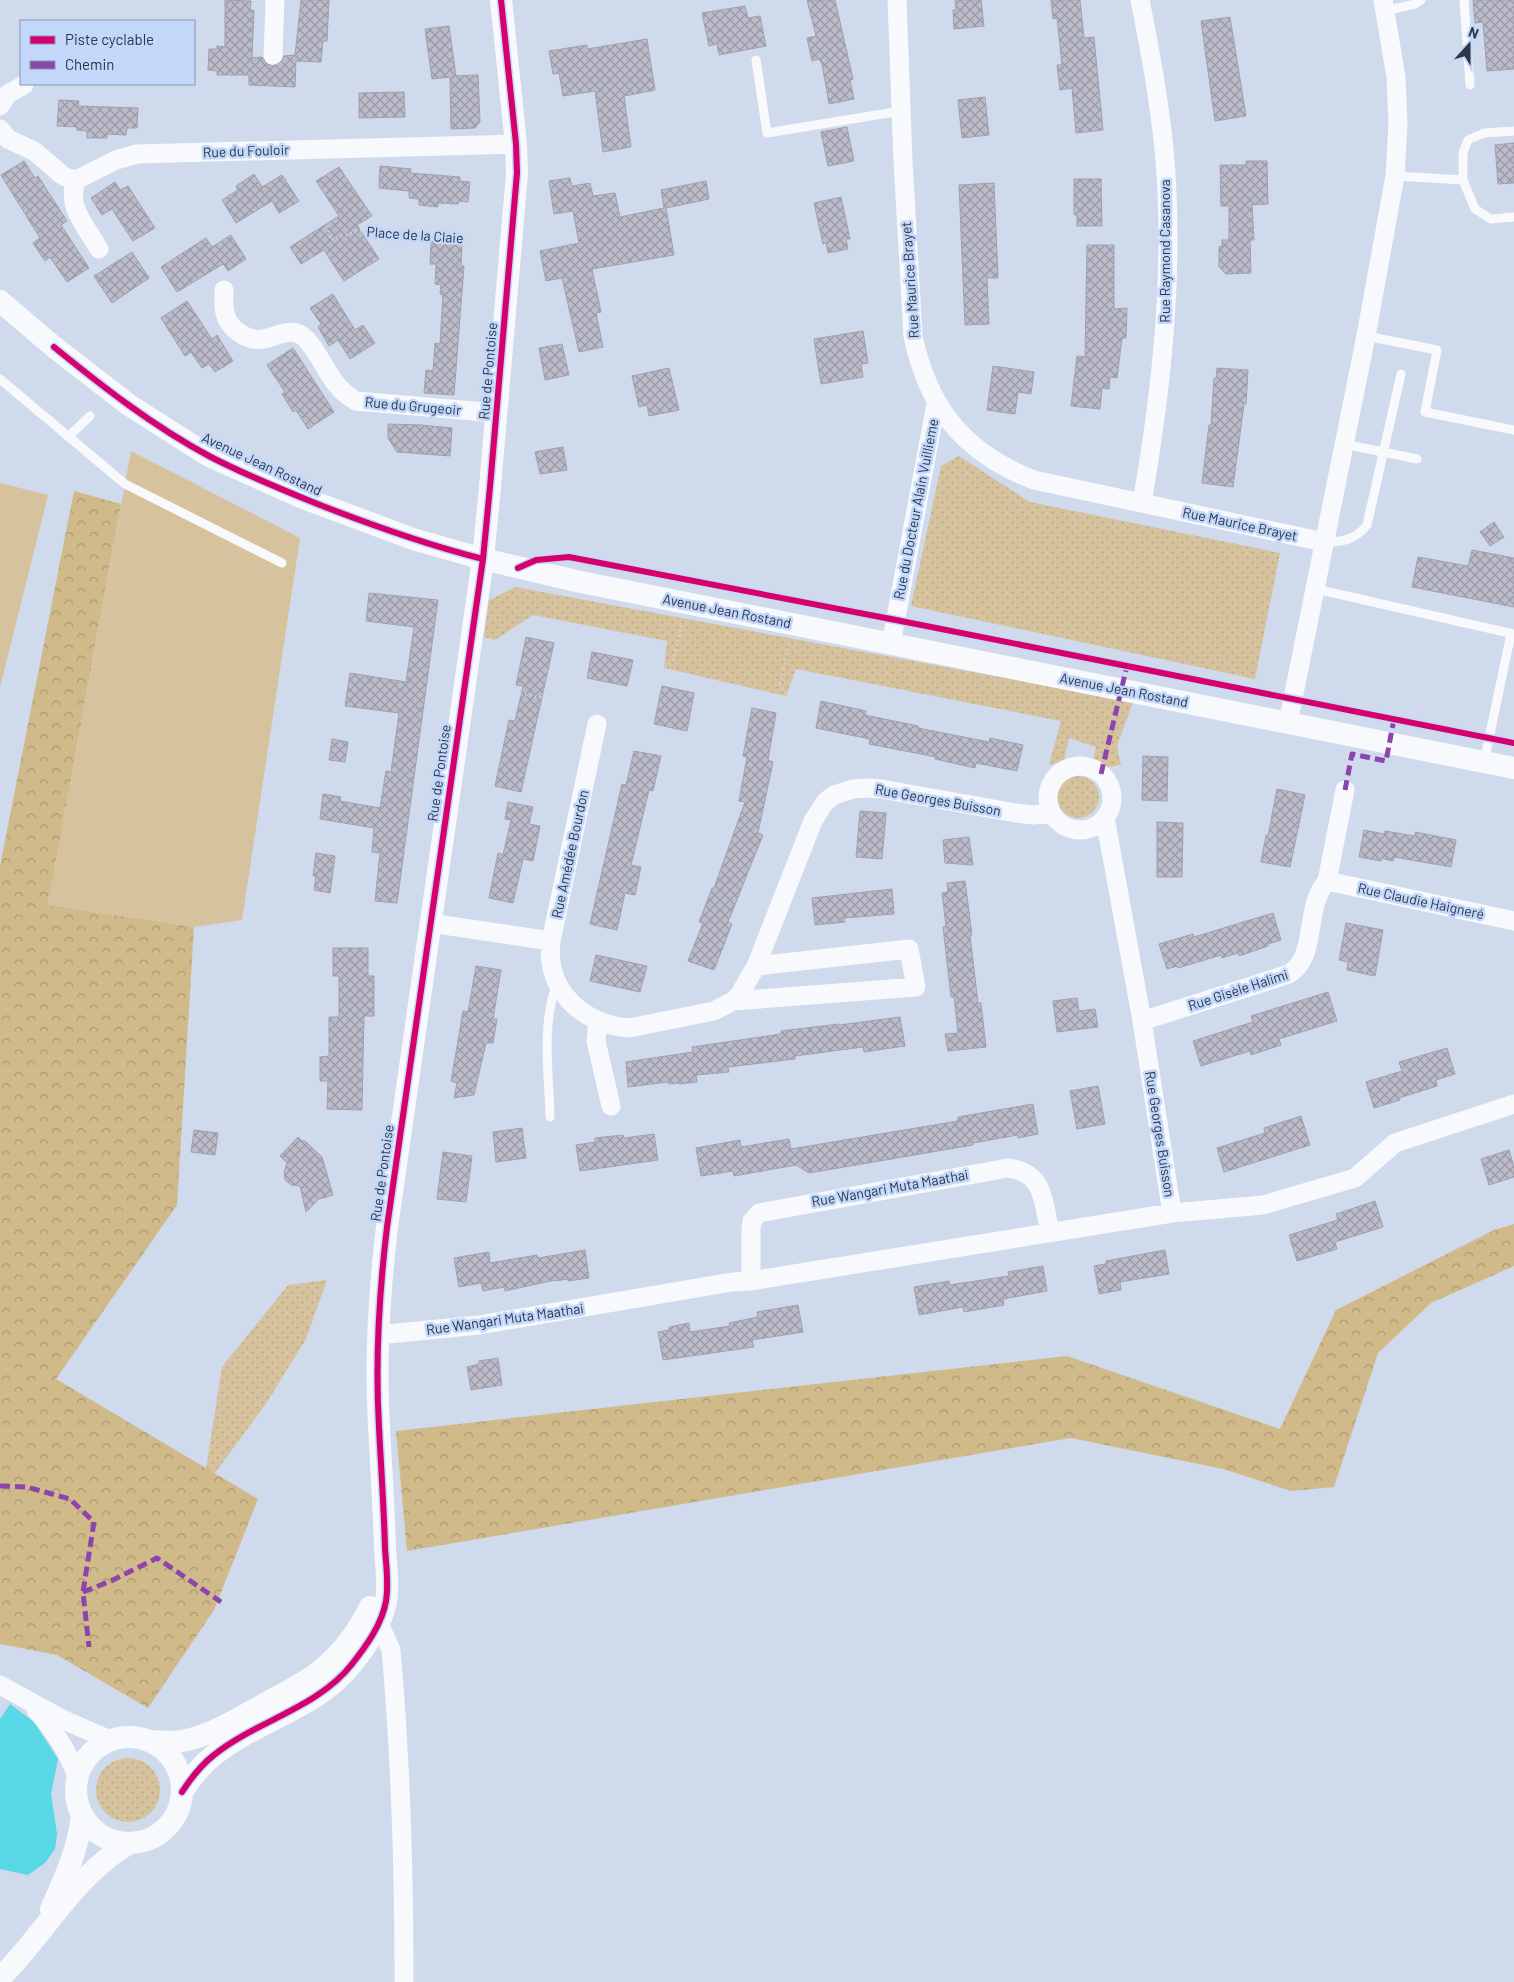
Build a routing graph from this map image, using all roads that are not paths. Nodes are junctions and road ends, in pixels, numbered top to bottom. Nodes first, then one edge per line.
1 (275, 0) edge
2 (501, 0) edge
3 (897, 0) edge
4 (1140, 0) edge
5 (1421, 0) edge
6 (1464, 0) edge
7 (1384, 6) edge
8 (273, 55) dead end
9 (756, 60) dead end
10 (24, 85) dead end
11 (1470, 85) dead end
12 (0, 106) edge
13 (901, 111) junction
14 (0, 129) edge
15 (1514, 131) edge
16 (516, 144) junction
17 (1395, 176) junction
18 (78, 179) junction
19 (1463, 180) junction
20 (1514, 217) edge
21 (99, 248) road end
22 (224, 290) road end
23 (0, 301) edge
24 (1366, 336) junction
25 (1401, 374) dead end
26 (0, 379) edge
27 (936, 404) junction
28 (497, 413) junction
29 (90, 416) dead end
30 (1514, 430) edge
31 (68, 437) junction
32 (1343, 444) junction
33 (1384, 453) junction
34 (1418, 459) dead end
35 (1142, 503) junction
36 (1324, 542) junction
37 (483, 559) junction
38 (282, 563) dead end
39 (1316, 589) junction
40 (1513, 634) edge
41 (891, 644) junction
42 (1288, 722) junction
43 (597, 724) road end
44 (1484, 762) junction
45 (1514, 768) edge
46 (1345, 790) dead end
47 (1052, 813) junction
48 (1105, 818) junction
49 (1327, 881) junction
50 (1514, 921) edge
51 (430, 923) junction
52 (552, 942) junction
53 (756, 966) junction
54 (557, 983) junction
55 (733, 1001) junction
56 (598, 1021) junction
57 (1142, 1021) junction
58 (1514, 1104) edge
59 (611, 1106) dead end
60 (550, 1117) dead end
61 (1176, 1212) junction
62 (1050, 1232) junction
63 (751, 1281) junction
64 (378, 1335) junction
65 (371, 1622) junction
66 (0, 1685) edge
67 (30, 1703) junction
68 (110, 1740) junction
69 (149, 1741) junction
70 (77, 1777) junction
71 (182, 1792) junction
72 (82, 1816) junction
73 (130, 1844) junction
74 (41, 1930) junction
75 (0, 1978) edge
76 (404, 1982) edge

1 - 8 street
2 - 16 street, Rue de Pontoise
3 - 13 street, Rue Maurice Brayet
4 - 35 street, Rue Raymond Casanova
5 - 7 lane
6 - 11 lane
7 - 17 street
9 - 13 lane
10 - 12 street
13 - 27 street, Rue Maurice Brayet
14 - 18 street
15 - 19 lane
16 - 18 street, Rue du Fouloir
16 - 28 street, Rue de Pontoise
17 - 19 lane
17 - 24 street
18 - 21 street
19 - 20 lane
22 - 28 street, Rue du Grugeoir
23 - 37 street, Avenue Jean Rostand
24 - 30 lane
24 - 32 street
25 - 33 lane
26 - 31 lane
27 - 35 street, Rue Maurice Brayet
27 - 41 street, Rue du Docteur Alain Vuillieme
28 - 37 street, Rue de Pontoise
29 - 31 lane
31 - 38 lane
32 - 33 lane
32 - 36 street
33 - 34 lane
33 - 36 lane
35 - 36 street, Rue Maurice Brayet
36 - 39 street
37 - 41 street, Avenue Jean Rostand
37 - 51 street, Rue de Pontoise
39 - 40 lane
39 - 42 street
40 - 44 lane
41 - 42 street, Avenue Jean Rostand
42 - 44 street, Avenue Jean Rostand
43 - 52 street, Rue Amédée Bourdon
44 - 45 street, Avenue Jean Rostand
46 - 49 street, Rue Gisèle Halimi
47 - 48 street
47 - 48 street, Rue Georges Buisson
47 - 53 street, Rue Georges Buisson
48 - 57 street, Rue Georges Buisson
49 - 50 street, Rue Claudie Haigneré
49 - 57 street, Rue Gisèle Halimi
51 - 52 street
51 - 64 street, Rue de Pontoise
52 - 54 street, Rue Amédée Bourdon
53 - 55 street
53 - 55 street
54 - 56 street
54 - 60 lane
55 - 56 street
56 - 59 street
57 - 61 street, Rue Georges Buisson
58 - 61 street
61 - 62 street, Rue Wangari Muta Maathai
62 - 63 street, Rue Wangari Muta Maathai
62 - 63 street, Rue Wangari Muta Maathai
63 - 64 street, Rue Wangari Muta Maathai
64 - 65 street, Rue de Pontoise
65 - 69 street
65 - 71 street
65 - 76 street
66 - 67 street
67 - 68 street
67 - 70 street
68 - 69 street
68 - 70 street
69 - 71 street
70 - 72 street
71 - 73 street
72 - 73 street
72 - 74 street
73 - 74 street
74 - 75 street

